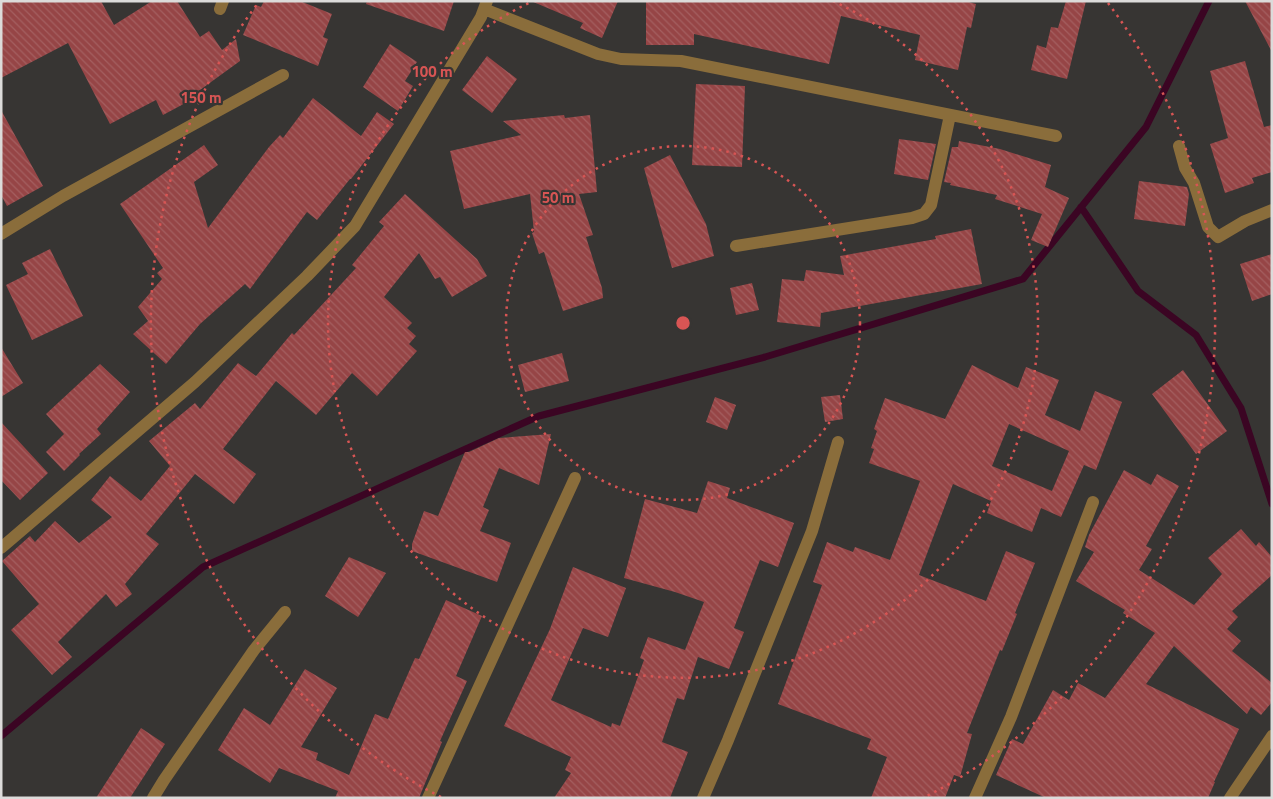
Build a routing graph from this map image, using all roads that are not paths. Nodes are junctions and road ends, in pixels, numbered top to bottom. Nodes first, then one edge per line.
1 (486, 5) edge
2 (283, 75) dead end
3 (950, 115) junction
4 (1056, 136) dead end
5 (1179, 146) dead end
6 (1272, 210) edge
7 (1, 234) edge
8 (736, 246) dead end
9 (838, 442) dead end
10 (575, 478) dead end
11 (1093, 502) dead end
12 (1, 548) edge
13 (286, 612) dead end
14 (1272, 736) edge
15 (153, 798) edge
16 (428, 798) edge
17 (702, 798) edge
18 (975, 798) edge
19 (1230, 798) edge

1 - 3 street
1 - 12 street
2 - 7 street
3 - 4 street
3 - 8 street
5 - 6 street
9 - 17 street
10 - 16 street
11 - 18 street
13 - 15 street
14 - 19 street

